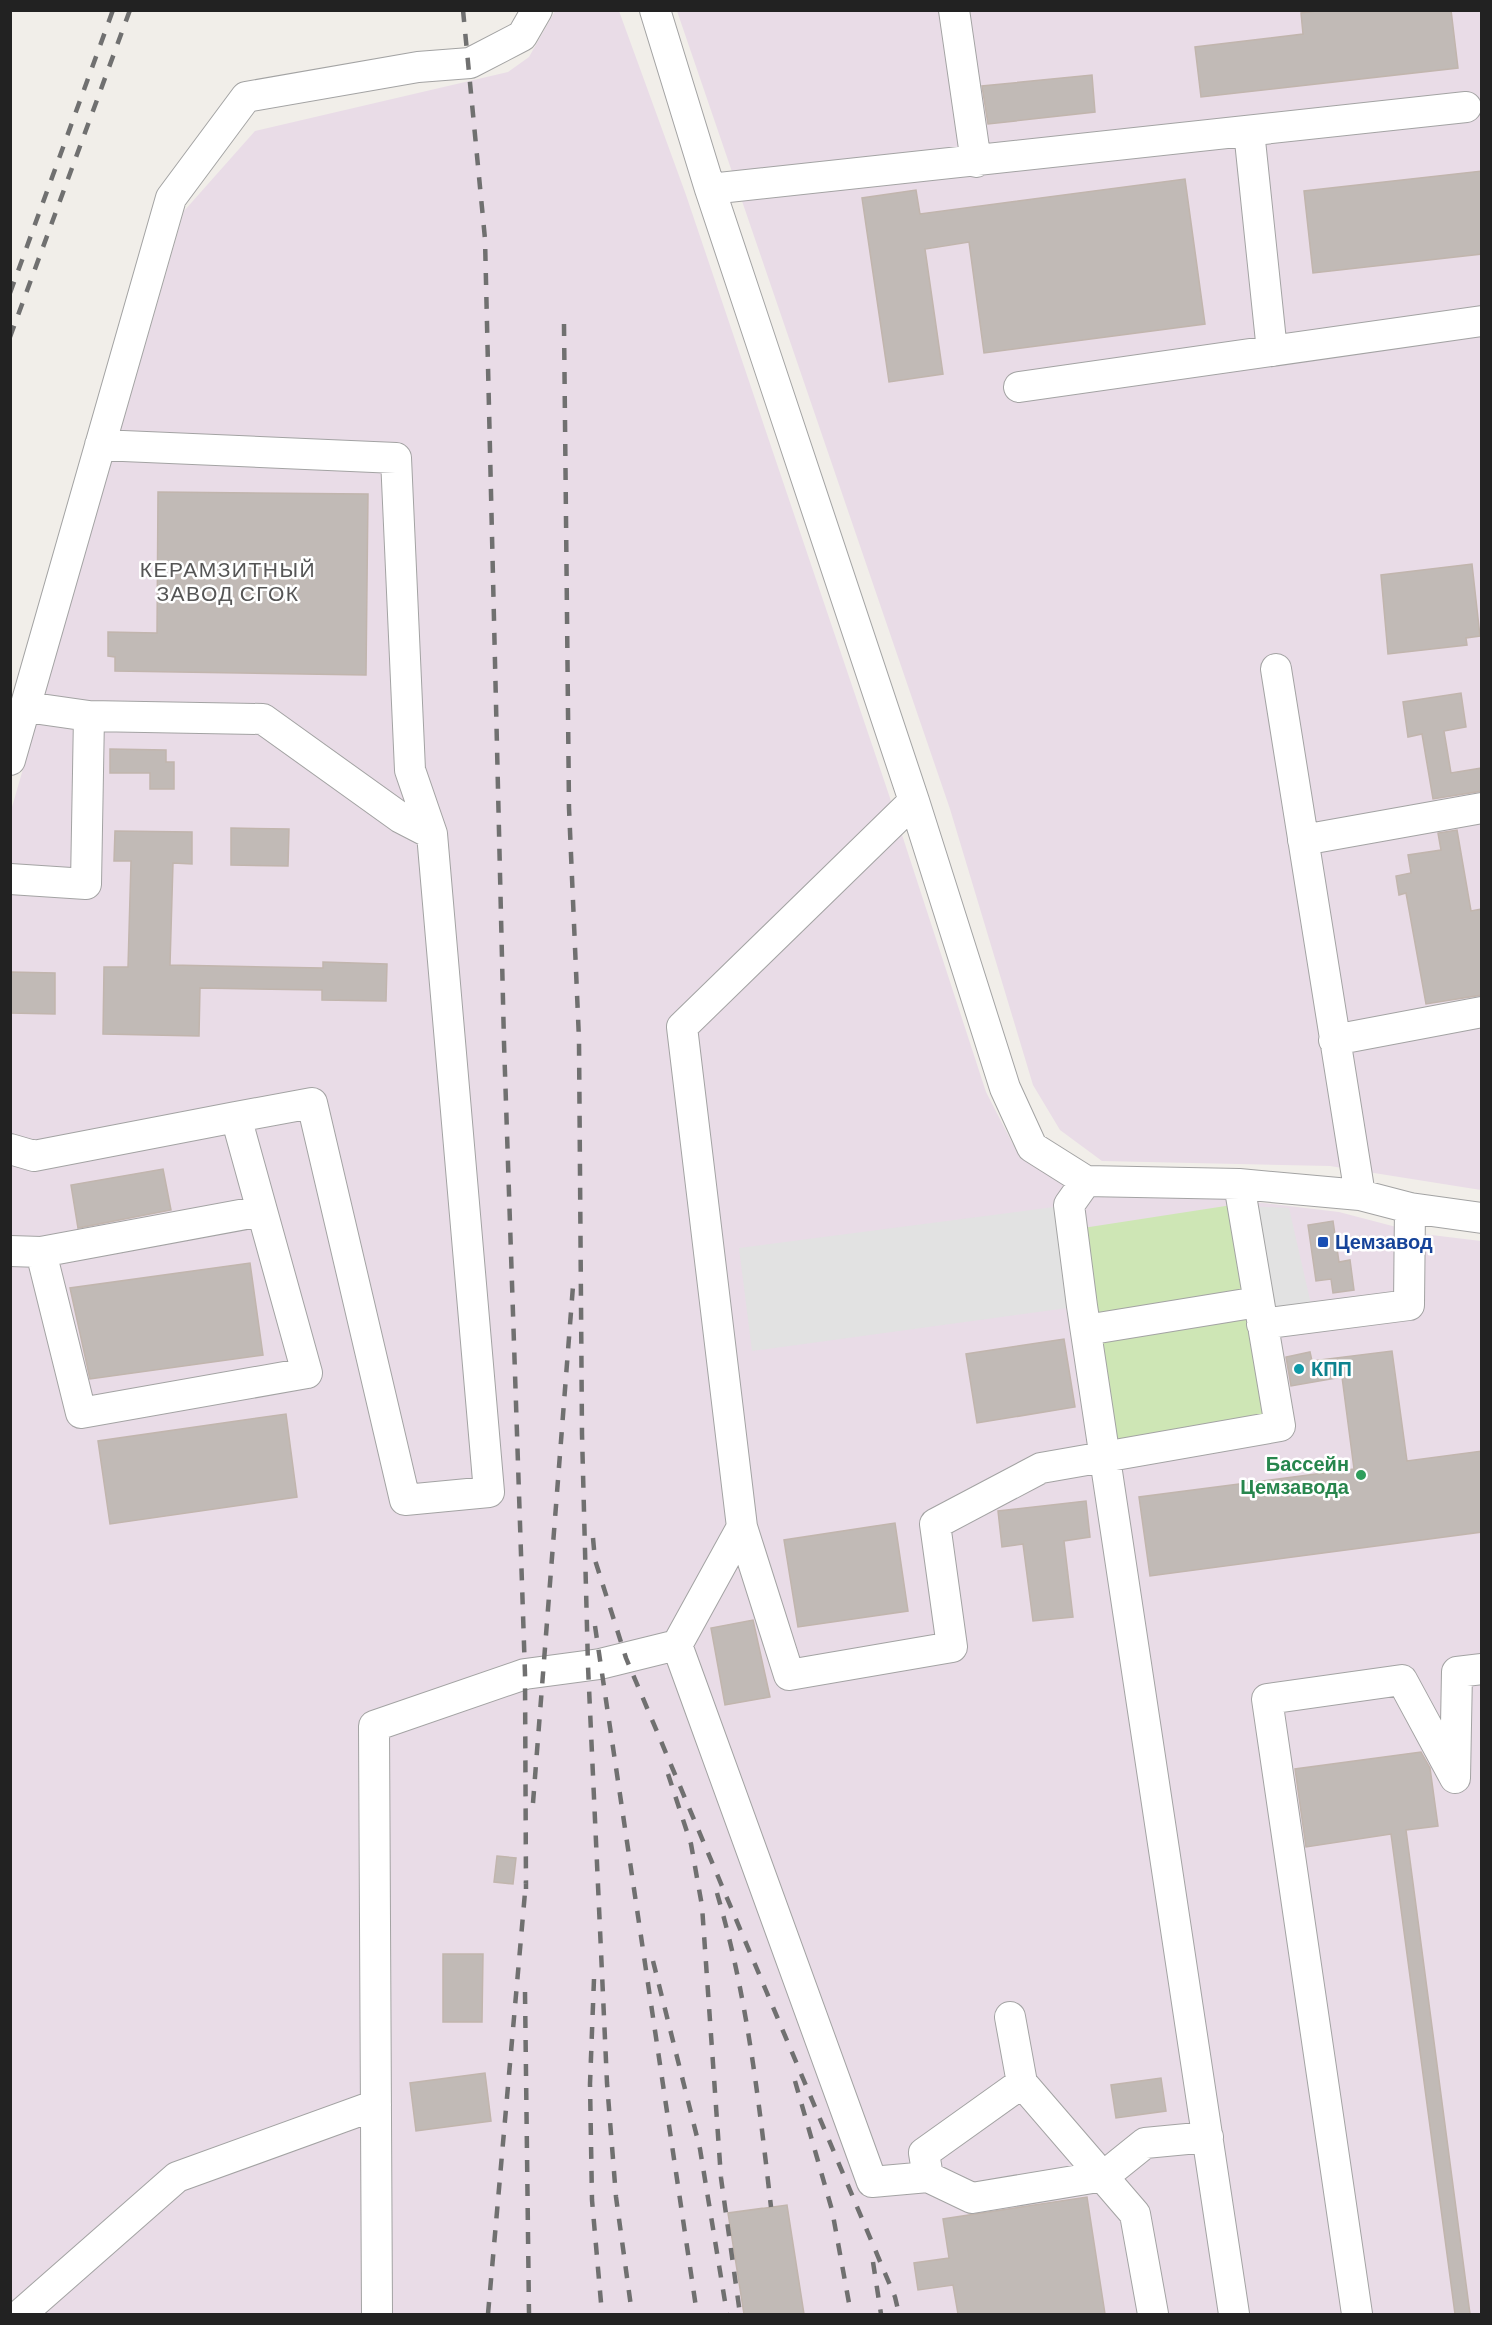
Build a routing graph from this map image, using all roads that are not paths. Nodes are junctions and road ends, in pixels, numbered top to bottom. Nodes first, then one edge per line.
1 (537, 10) edge
2 (655, 10) edge
3 (954, 10) edge
4 (1466, 107) dead end
5 (1249, 131) junction
6 (976, 162) junction
7 (710, 189) junction
8 (1482, 321) edge
9 (1272, 351) junction
10 (1019, 387) dead end
11 (100, 445) junction
12 (1276, 669) dead end
13 (26, 707) junction
14 (89, 716) junction
15 (10, 760) edge
16 (914, 801) junction
17 (1482, 808) edge
18 (432, 834) junction
19 (1303, 840) junction
20 (10, 879) edge
21 (1482, 1012) edge
22 (1334, 1040) junction
23 (236, 1117) junction
24 (10, 1149) edge
25 (1086, 1181) junction
26 (1239, 1184) junction
27 (1360, 1195) junction
28 (1410, 1208) junction
29 (262, 1211) junction
30 (1482, 1218) edge
31 (10, 1251) edge
32 (41, 1252) junction
33 (1260, 1313) junction
34 (1086, 1330) junction
35 (1103, 1456) junction
36 (742, 1527) junction
37 (677, 1645) junction
38 (1482, 1669) edge
39 (1010, 2017) dead end
40 (1022, 2082) junction
41 (376, 2105) junction
42 (1208, 2137) junction
43 (1104, 2176) junction
44 (928, 2177) junction
45 (21, 2314) edge
46 (377, 2314) edge
47 (1153, 2314) edge
48 (1234, 2314) edge
49 (1357, 2314) edge

1 - 11 street
2 - 7 street
3 - 6 street
4 - 5 street
5 - 6 street
5 - 9 street
6 - 7 street
7 - 16 street
8 - 9 street
9 - 10 street
11 - 13 street
11 - 18 street
12 - 19 street
13 - 14 street
13 - 15 street
14 - 18 street
14 - 20 street
16 - 25 street
16 - 36 street
17 - 19 street
18 - 23 street
19 - 22 street
21 - 22 street
22 - 27 street
23 - 24 street
23 - 29 street
25 - 26 street
25 - 34 street
26 - 27 street
26 - 33 street
27 - 28 street
28 - 30 street
28 - 33 street
29 - 32 street
29 - 32 street
31 - 32 street
33 - 34 street
33 - 35 street
34 - 35 street
35 - 36 street
35 - 42 street
36 - 37 street
37 - 41 street
37 - 44 street
38 - 49 street
39 - 40 street
40 - 43 street
40 - 44 street
41 - 45 street
41 - 46 street
42 - 43 street
42 - 48 street
43 - 44 street
43 - 47 street

